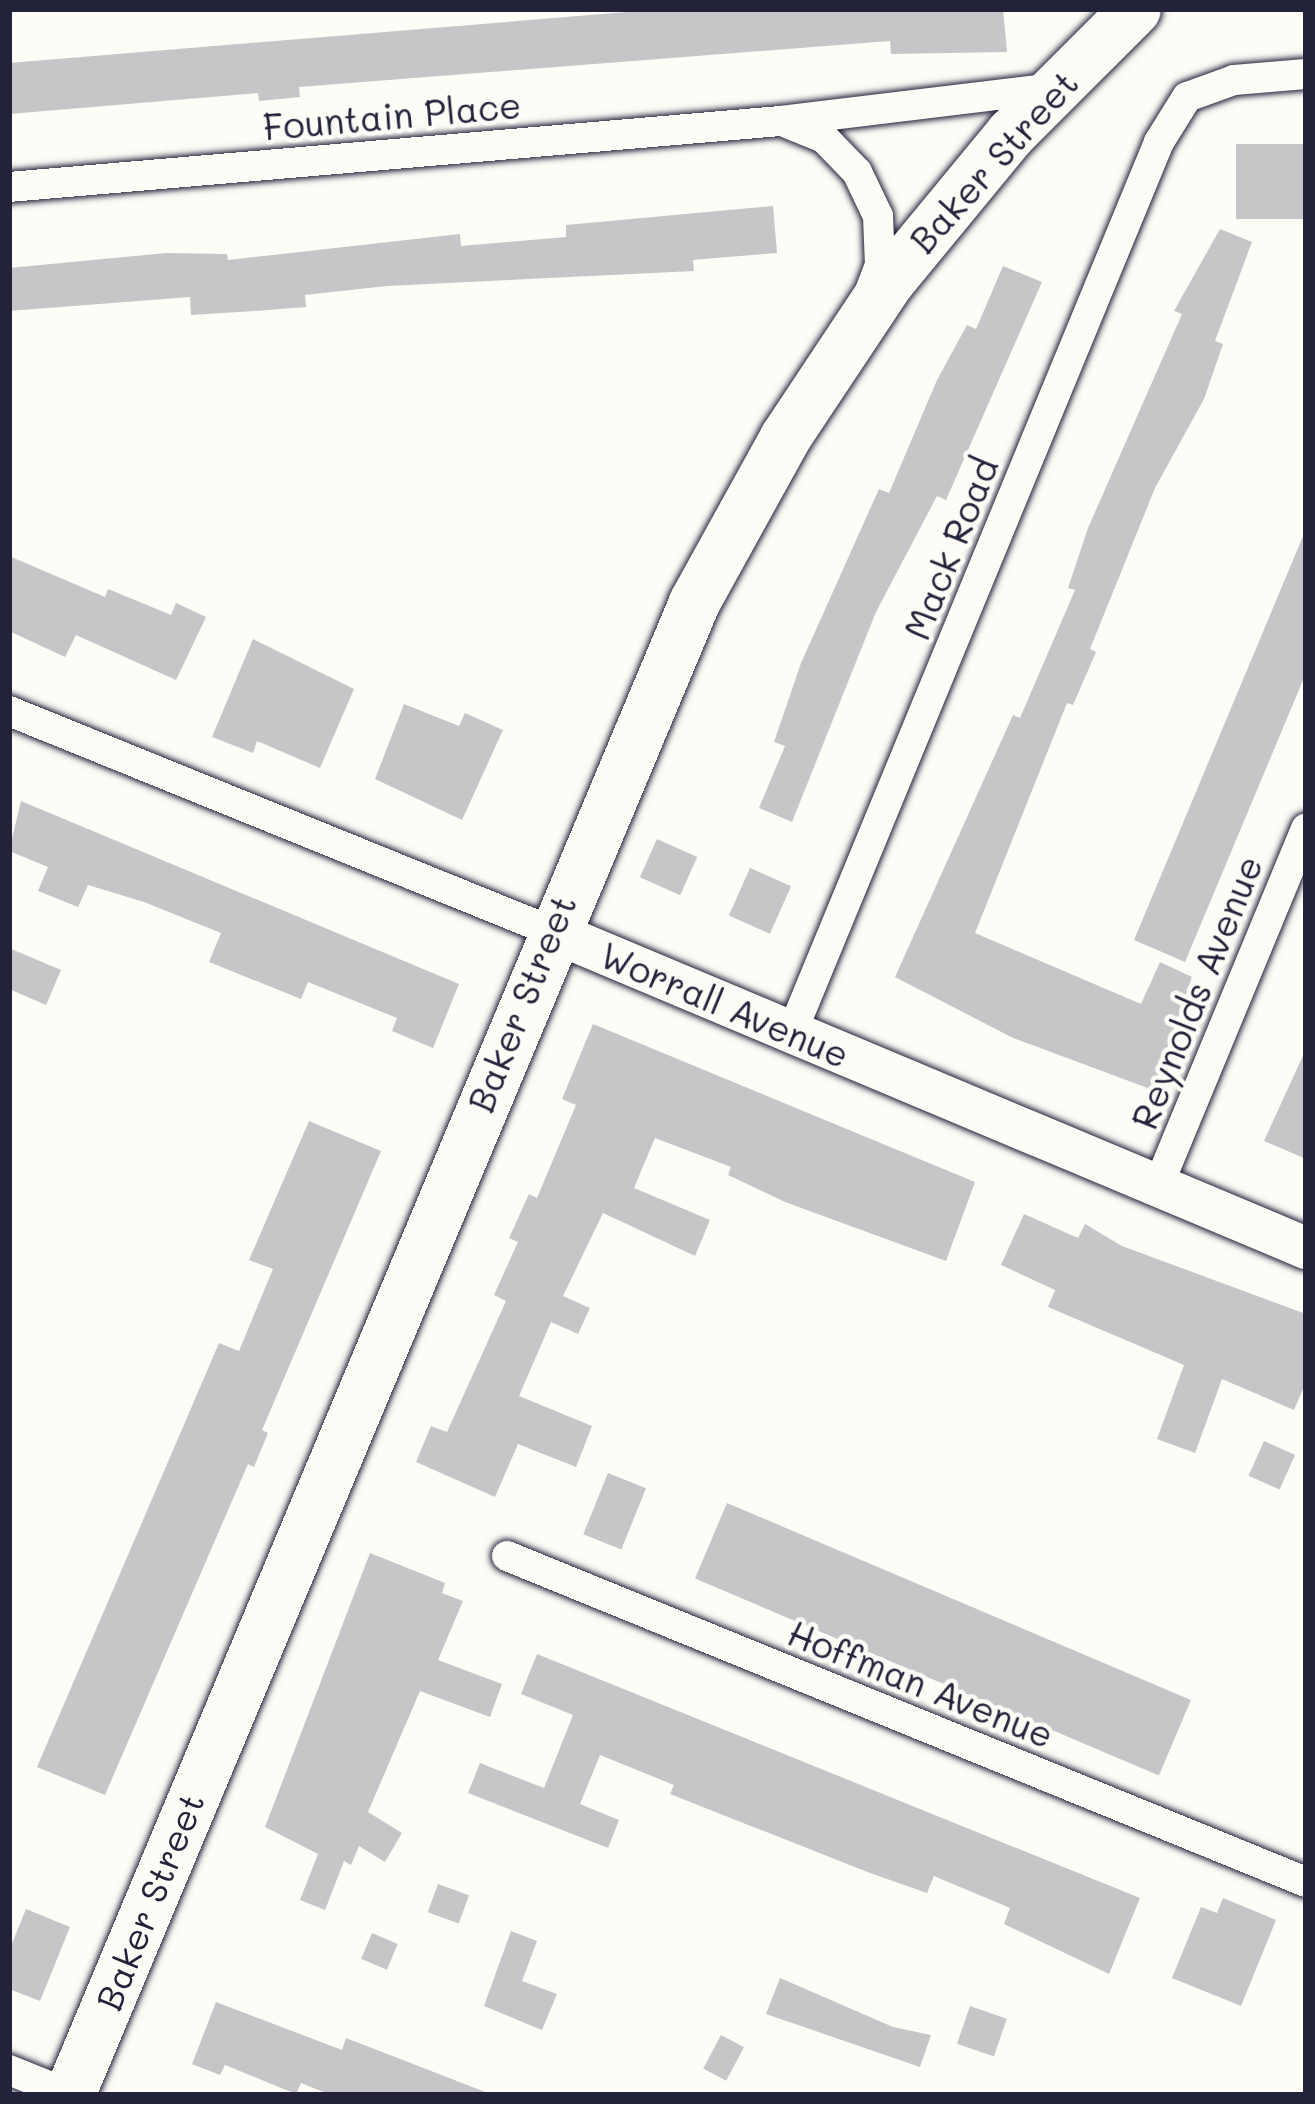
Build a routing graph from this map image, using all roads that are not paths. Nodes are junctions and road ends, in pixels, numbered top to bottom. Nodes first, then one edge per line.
1 (1135, 9) edge
2 (1306, 74) edge
3 (1053, 88) junction
4 (782, 121) junction
5 (9, 187) edge
6 (854, 332) junction
7 (9, 711) edge
8 (1306, 828) edge
9 (551, 932) junction
10 (792, 1032) junction
11 (1159, 1186) junction
12 (1306, 1248) edge
13 (507, 1556) dead end
14 (1306, 1882) edge
15 (9, 2070) edge
16 (70, 2095) edge

1 - 3 highway, Baker Street
2 - 10 street, Mack Road
3 - 4 street, Fountain Place
3 - 6 highway, Baker Street
4 - 5 street, Fountain Place
4 - 6 street
6 - 9 highway, Baker Street
7 - 9 street, Worrall Avenue
8 - 11 street, Reynolds Avenue
9 - 10 main road, Worrall Avenue
9 - 16 highway, Baker Street
10 - 11 main road, Worrall Avenue
11 - 12 main road, Worrall Avenue
13 - 14 street, Hoffman Avenue
15 - 16 street

